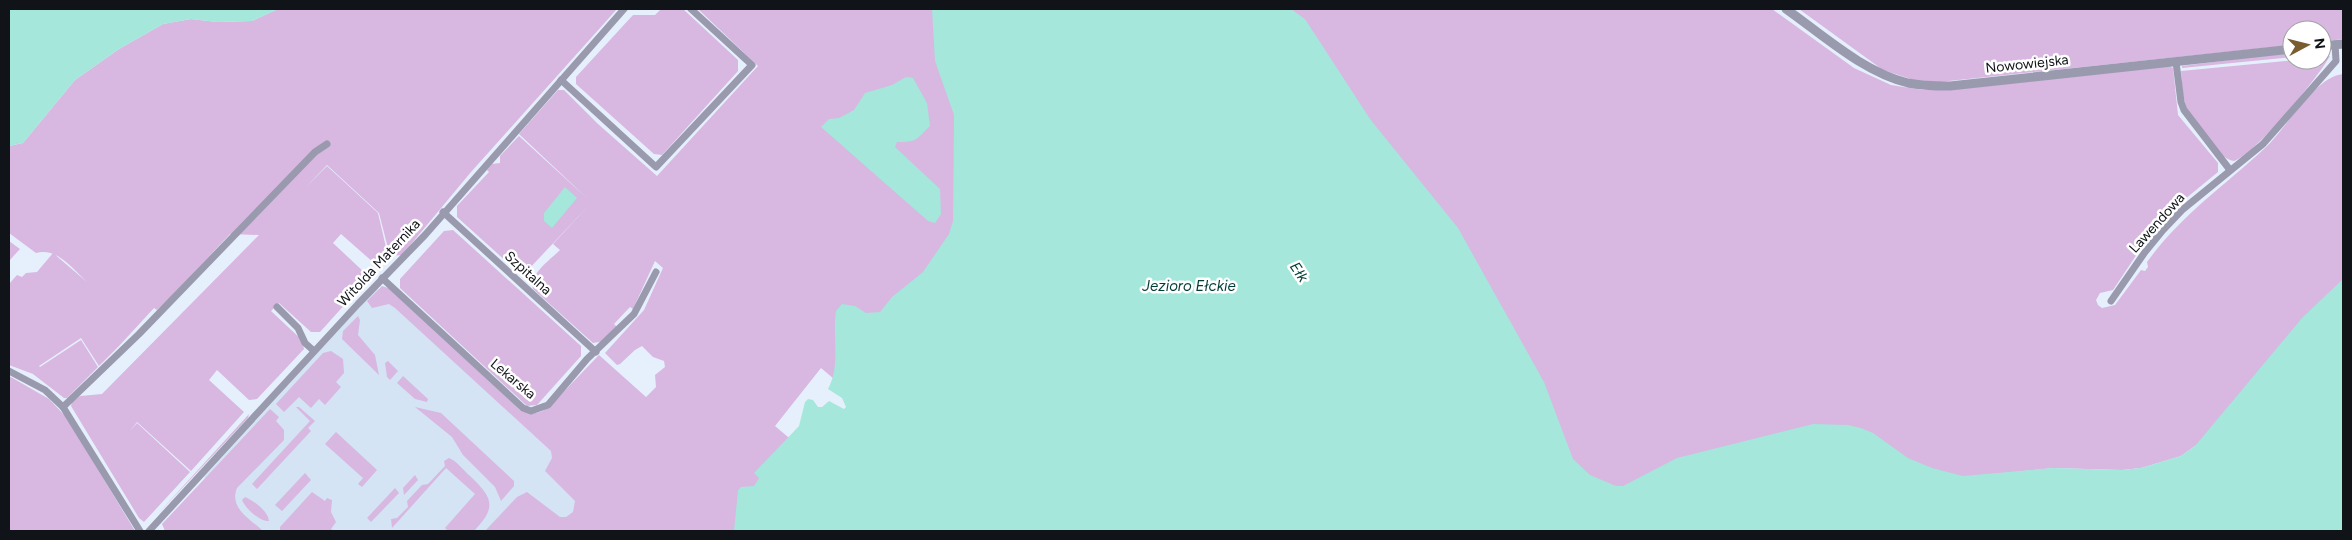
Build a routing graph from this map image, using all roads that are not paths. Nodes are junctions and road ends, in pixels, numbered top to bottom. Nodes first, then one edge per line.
1 (624, 9) edge
2 (691, 9) edge
3 (1786, 9) edge
4 (2339, 44) edge
5 (2282, 50) edge
6 (2176, 62) junction
7 (561, 80) junction
8 (327, 144) dead end
9 (2230, 170) junction
10 (443, 212) junction
11 (656, 272) dead end
12 (382, 278) junction
13 (2111, 301) dead end
14 (277, 307) dead end
15 (314, 351) junction
16 (596, 352) junction
17 (9, 372) edge
18 (63, 406) junction
19 (140, 531) edge
20 (149, 531) edge

1 - 7 street, Witolda Maternika
2 - 7 street
3 - 6 street, Nowowiejska
4 - 9 street, Lawendowa
5 - 6 street, Nowowiejska
6 - 9 street
7 - 10 street, Witolda Maternika
8 - 18 street
9 - 13 street, Lawendowa
10 - 12 street, Witolda Maternika
10 - 16 street, Szpitalna
11 - 16 street, Lekarska
12 - 15 street, Witolda Maternika
12 - 16 street, Lekarska
14 - 15 street
15 - 20 street, Witolda Maternika
17 - 18 street
18 - 19 street

